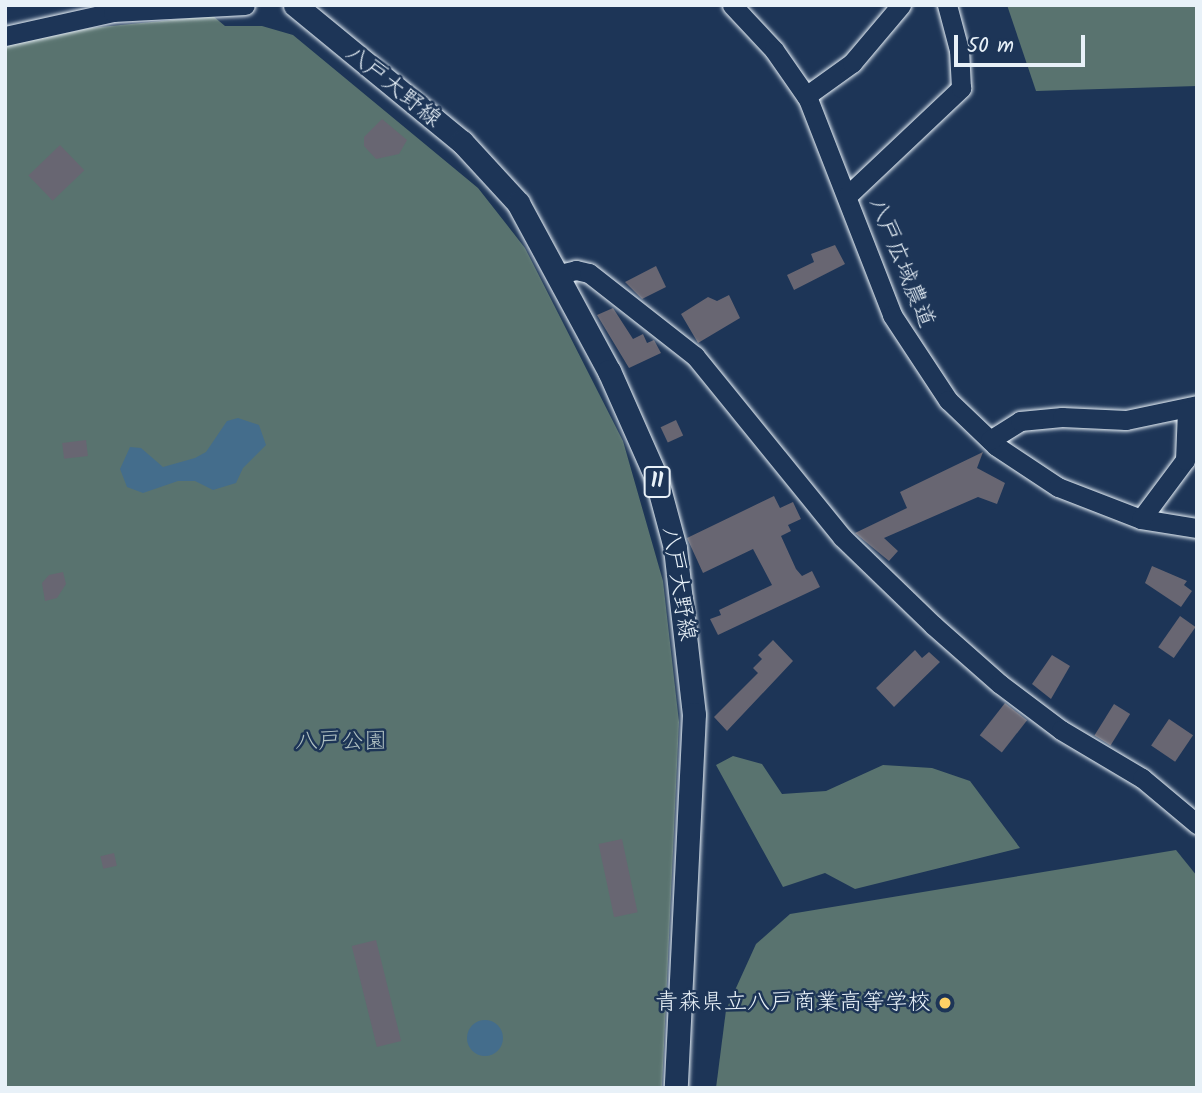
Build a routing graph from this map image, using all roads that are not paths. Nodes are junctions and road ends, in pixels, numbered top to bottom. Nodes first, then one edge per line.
1 (245, 5) edge
2 (295, 5) edge
3 (732, 5) edge
4 (901, 5) edge
5 (947, 5) edge
6 (5, 36) edge
7 (806, 96) junction
8 (848, 195) junction
9 (560, 274) junction
10 (1192, 407) edge
11 (989, 440) junction
12 (1141, 519) junction
13 (1197, 528) edge
14 (1197, 824) edge
15 (676, 1088) edge

1 - 6 street
2 - 9 main road, 八戸大野線 / 11
3 - 7 street, 八戸広域農道
4 - 7 street
5 - 8 street
7 - 8 street, 八戸広域農道
8 - 11 street, 八戸広域農道
9 - 14 street
9 - 15 main road, 八戸大野線 / 11
10 - 11 street
10 - 12 street
11 - 12 street, 八戸広域農道
12 - 13 street, 八戸広域農道

